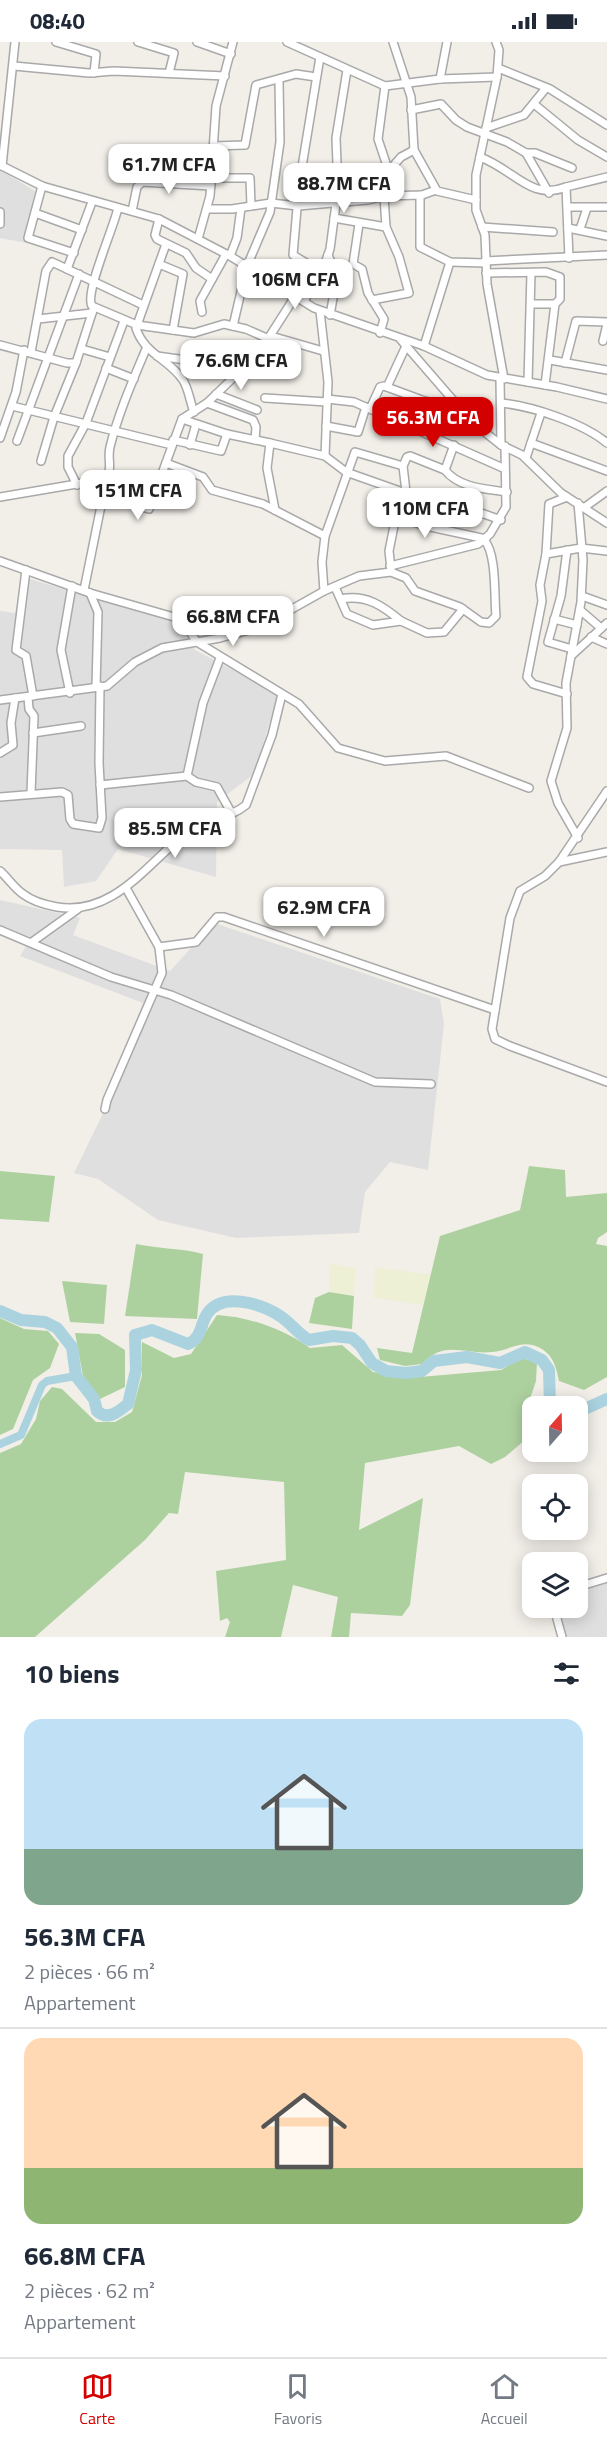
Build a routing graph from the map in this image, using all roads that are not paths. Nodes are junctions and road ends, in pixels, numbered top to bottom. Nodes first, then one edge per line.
1 (15, 42) edge
2 (56, 42) edge
3 (138, 42) edge
4 (197, 42) edge
5 (233, 42) edge
6 (287, 42) edge
7 (393, 42) edge
8 (447, 42) edge
9 (496, 42) edge
10 (231, 54) junction
11 (320, 57) junction
12 (14, 66) junction
13 (498, 68) junction
14 (347, 70) junction
15 (94, 73) junction
16 (169, 73) junction
17 (225, 76) junction
18 (316, 77) junction
19 (497, 77) junction
20 (440, 79) junction
21 (279, 81) junction
22 (406, 84) junction
23 (385, 86) junction
24 (546, 88) junction
25 (534, 104) junction
26 (411, 110) junction
27 (607, 125) edge
28 (486, 131) junction
29 (213, 146) junction
30 (414, 150) junction
31 (526, 153) junction
32 (480, 157) junction
33 (607, 157) edge
34 (1, 165) edge
35 (572, 168) dead end
36 (389, 172) junction
37 (338, 176) junction
38 (607, 177) edge
39 (211, 182) junction
40 (299, 185) junction
41 (42, 186) junction
42 (566, 187) junction
43 (436, 190) junction
44 (549, 193) junction
45 (420, 195) junction
46 (384, 196) junction
47 (476, 200) junction
48 (92, 202) junction
49 (332, 202) junction
50 (271, 203) junction
51 (251, 206) junction
52 (298, 206) junction
53 (568, 207) junction
54 (607, 207) edge
55 (118, 208) junction
56 (241, 208) junction
57 (586, 208) junction
58 (208, 209) junction
59 (132, 211) junction
60 (0, 212) edge
61 (35, 213) junction
62 (334, 218) junction
63 (159, 219) junction
64 (0, 224) edge
65 (359, 224) junction
66 (386, 227) junction
67 (482, 227) junction
68 (568, 228) junction
69 (580, 229) junction
70 (82, 230) junction
71 (552, 232) dead end
72 (607, 236) edge
73 (198, 239) junction
74 (166, 244) junction
75 (74, 253) junction
76 (228, 255) junction
77 (328, 255) junction
78 (607, 257) edge
79 (569, 258) junction
80 (450, 262) junction
81 (485, 262) junction
82 (159, 264) junction
83 (247, 267) junction
84 (67, 269) junction
85 (321, 272) junction
86 (486, 273) junction
87 (531, 273) junction
88 (80, 274) junction
89 (212, 279) junction
90 (93, 280) junction
91 (296, 295) junction
92 (372, 300) junction
93 (304, 301) junction
94 (532, 304) junction
95 (555, 304) junction
96 (143, 305) junction
97 (93, 310) junction
98 (320, 311) junction
99 (202, 312) dead end
100 (330, 315) junction
101 (62, 318) junction
102 (38, 319) junction
103 (124, 321) junction
104 (607, 323) edge
105 (137, 325) junction
106 (233, 326) junction
107 (173, 330) junction
108 (380, 333) junction
109 (270, 337) junction
110 (603, 341) dead end
111 (404, 343) junction
112 (0, 345) edge
113 (424, 346) junction
114 (82, 349) junction
115 (146, 349) junction
116 (27, 351) junction
117 (323, 351) junction
118 (157, 356) junction
119 (49, 357) junction
120 (110, 357) junction
121 (549, 360) junction
122 (76, 363) junction
123 (565, 363) junction
124 (106, 368) junction
125 (243, 368) junction
126 (607, 370) edge
127 (502, 379) junction
128 (134, 380) junction
129 (528, 382) junction
130 (545, 385) junction
131 (387, 387) junction
132 (216, 394) junction
133 (265, 398) dead end
134 (607, 399) edge
135 (327, 400) junction
136 (207, 403) junction
137 (501, 403) junction
138 (12, 406) junction
139 (368, 408) junction
140 (28, 409) junction
141 (257, 410) dead end
142 (464, 411) junction
143 (194, 412) junction
144 (541, 413) junction
145 (54, 417) junction
146 (182, 420) junction
147 (86, 423) junction
148 (196, 424) junction
149 (326, 426) junction
150 (114, 431) junction
151 (227, 434) junction
152 (0, 438) edge
153 (255, 440) junction
154 (17, 441) dead end
155 (172, 442) junction
156 (270, 443) junction
157 (531, 443) junction
158 (607, 443) edge
159 (190, 445) junction
160 (454, 445) junction
161 (503, 445) junction
162 (325, 456) junction
163 (526, 458) junction
164 (41, 461) dead end
165 (166, 463) junction
166 (403, 466) junction
167 (504, 468) junction
168 (445, 470) junction
169 (607, 471) edge
170 (346, 472) junction
171 (80, 485) junction
172 (470, 486) junction
173 (607, 491) edge
174 (406, 492) junction
175 (507, 492) junction
176 (103, 496) junction
177 (0, 497) edge
178 (567, 497) junction
179 (581, 505) junction
180 (442, 506) junction
181 (467, 508) junction
182 (372, 509) dead end
183 (275, 510) junction
184 (396, 516) junction
185 (501, 520) junction
186 (607, 523) edge
187 (426, 526) junction
188 (326, 536) junction
189 (485, 540) junction
190 (581, 548) junction
191 (567, 550) junction
192 (607, 551) edge
193 (546, 554) junction
194 (0, 561) edge
195 (391, 569) junction
196 (26, 570) junction
197 (72, 586) junction
198 (335, 587) junction
199 (87, 591) junction
200 (324, 591) junction
201 (582, 596) junction
202 (341, 599) junction
203 (607, 605) edge
204 (463, 609) junction
205 (580, 610) junction
206 (554, 619) junction
207 (401, 621) junction
208 (577, 625) junction
209 (604, 626) edge
210 (591, 637) junction
211 (197, 642) junction
212 (607, 644) edge
213 (572, 652) junction
214 (220, 658) junction
215 (98, 686) junction
216 (70, 693) junction
217 (282, 694) junction
218 (567, 694) junction
219 (30, 697) junction
220 (15, 698) junction
221 (0, 700) edge
222 (81, 726) dead end
223 (33, 733) junction
224 (0, 753) edge
225 (187, 776) junction
226 (100, 785) junction
227 (529, 788) dead end
228 (607, 791) edge
229 (31, 793) junction
230 (0, 797) edge
231 (232, 814) junction
232 (578, 838) junction
233 (607, 852) edge
234 (559, 862) junction
235 (0, 871) edge
236 (126, 888) junction
237 (78, 909) junction
238 (0, 930) edge
239 (32, 942) junction
240 (159, 947) junction
241 (156, 990) junction
242 (495, 1010) junction
243 (607, 1082) edge
244 (431, 1083) dead end
245 (105, 1109) dead end
246 (607, 1578) edge
247 (588, 1584) edge
248 (557, 1618) edge
249 (562, 1637) edge

1 - 12 street
2 - 15 street
3 - 16 street
4 - 10 street
5 - 10 street
6 - 11 street
7 - 22 street
8 - 20 street
9 - 13 street
10 - 17 street
11 - 14 street
11 - 18 street
12 - 15 street
12 - 34 street
13 - 19 street
13 - 24 street
14 - 23 street
14 - 37 street
15 - 16 street
16 - 17 street
17 - 29 street
18 - 21 street
18 - 40 street
19 - 20 street
19 - 28 street
20 - 22 street
21 - 29 street
21 - 50 street
22 - 23 street
22 - 26 street
23 - 36 street
24 - 25 street
24 - 27 street
25 - 28 street
25 - 33 street
26 - 28 street
26 - 30 street
28 - 31 street
28 - 32 street
29 - 39 street
30 - 36 street
30 - 43 street
31 - 35 street
31 - 44 street
32 - 44 street
32 - 47 street
34 - 41 street
36 - 37 street
37 - 49 street
38 - 42 street
39 - 51 street
39 - 58 street
39 - 59 street
40 - 49 street
40 - 52 street
41 - 48 street
41 - 61 street
42 - 44 street
42 - 53 street
43 - 45 street
43 - 47 street
45 - 46 street
45 - 80 street
46 - 49 street
46 - 66 street
47 - 67 street
48 - 55 street
48 - 70 street
49 - 52 street
49 - 62 street
50 - 51 street
50 - 52 street
50 - 83 street
51 - 56 street
52 - 85 street
53 - 57 street
53 - 68 street
54 - 57 street
55 - 59 street
55 - 90 street
56 - 58 street
56 - 76 street
57 - 69 street
58 - 73 street
59 - 63 street
60 - 64 street
61 - 70 street
61 - 75 street
62 - 65 street
62 - 77 street
63 - 73 street
63 - 74 street
65 - 66 street
65 - 92 street
66 - 92 street
67 - 71 street
67 - 81 street
68 - 69 street
68 - 79 street
69 - 72 street
70 - 75 street
73 - 76 street
74 - 82 street
74 - 89 street
75 - 84 street
76 - 83 street
76 - 89 street
77 - 85 street
77 - 100 street
78 - 79 street
79 - 81 street
80 - 81 street
80 - 113 street
81 - 86 street
82 - 96 street
82 - 107 street
83 - 91 street
83 - 106 street
84 - 88 street
84 - 102 street
85 - 93 street
86 - 87 street
86 - 127 street
87 - 94 street
87 - 95 street
88 - 90 street
88 - 101 street
89 - 99 street
90 - 96 street
90 - 97 street
91 - 93 street
91 - 109 street
92 - 108 street
93 - 98 street
94 - 95 street
94 - 129 street
95 - 121 street
96 - 105 street
97 - 101 street
97 - 103 street
97 - 114 street
98 - 100 street
98 - 117 street
100 - 108 street
101 - 102 street
101 - 119 street
102 - 116 street
103 - 105 street
103 - 120 street
104 - 110 street
104 - 123 street
105 - 107 street
105 - 115 street
106 - 107 street
106 - 109 street
108 - 111 street
109 - 117 street
109 - 125 street
111 - 113 street
111 - 131 street
111 - 142 street
112 - 116 street
113 - 127 street
114 - 120 street
114 - 122 street
115 - 118 street
115 - 128 street
116 - 119 street
116 - 138 street
117 - 135 street
118 - 125 street
118 - 143 street
119 - 122 street
119 - 140 street
120 - 124 street
121 - 123 street
121 - 130 street
122 - 145 street
123 - 126 street
124 - 128 street
124 - 147 street
125 - 132 street
127 - 129 street
127 - 137 street
128 - 150 street
129 - 130 street
130 - 134 street
131 - 139 street
131 - 142 street
132 - 136 street
132 - 141 street
133 - 135 street
135 - 139 street
135 - 149 street
136 - 143 street
136 - 153 street
137 - 144 street
137 - 161 street
138 - 140 street
138 - 152 street
139 - 149 street
139 - 160 street
140 - 145 street
140 - 154 street
142 - 161 street
143 - 146 street
144 - 157 street
144 - 158 street
145 - 147 street
145 - 164 street
146 - 148 street
146 - 155 street
147 - 150 street
147 - 171 street
148 - 151 street
148 - 159 street
149 - 162 street
150 - 155 street
150 - 171 street
151 - 153 street
151 - 159 street
153 - 156 street
155 - 159 street
155 - 165 street
156 - 162 street
156 - 183 street
157 - 163 street
157 - 169 street
160 - 167 street
160 - 168 street
161 - 163 street
161 - 167 street
162 - 170 street
163 - 178 street
165 - 176 street
165 - 183 street
166 - 168 street
166 - 170 street
166 - 174 street
167 - 175 street
168 - 172 street
170 - 174 street
170 - 188 street
171 - 176 street
171 - 177 street
172 - 175 street
172 - 181 street
173 - 179 street
174 - 180 street
175 - 185 street
176 - 199 street
178 - 179 street
178 - 193 street
179 - 186 street
179 - 190 street
180 - 181 street
180 - 187 street
181 - 185 street
182 - 184 street
183 - 188 street
184 - 187 street
184 - 195 street
185 - 189 street
187 - 189 street
188 - 200 street
189 - 195 street
189 - 204 street
190 - 191 street
190 - 192 street
190 - 201 street
191 - 193 street
191 - 206 street
193 - 218 street
194 - 196 street
195 - 198 street
195 - 204 street
196 - 197 street
196 - 219 street
197 - 199 street
197 - 216 street
198 - 200 street
198 - 202 street
199 - 211 street
199 - 215 street
200 - 211 street
201 - 203 street
201 - 205 street
202 - 207 street
202 - 207 street
204 - 207 street
205 - 208 street
205 - 209 street
206 - 208 street
206 - 213 street
208 - 213 street
209 - 210 street
210 - 212 street
210 - 213 street
211 - 214 street
211 - 215 street
213 - 218 street
214 - 217 street
214 - 225 street
215 - 216 street
215 - 226 street
216 - 219 street
217 - 227 street
217 - 231 street
218 - 232 street
219 - 220 street
219 - 223 street
220 - 221 street
220 - 224 street
222 - 223 street
223 - 229 street
225 - 226 street
225 - 231 street
226 - 229 street
228 - 232 street
229 - 230 street
231 - 236 street
232 - 234 street
233 - 234 street
234 - 242 street
235 - 237 street
236 - 237 street
236 - 240 street
237 - 239 street
238 - 239 street
239 - 241 street
240 - 241 street
240 - 242 street
241 - 244 street
241 - 245 street
242 - 243 street
246 - 247 street
248 - 249 street

